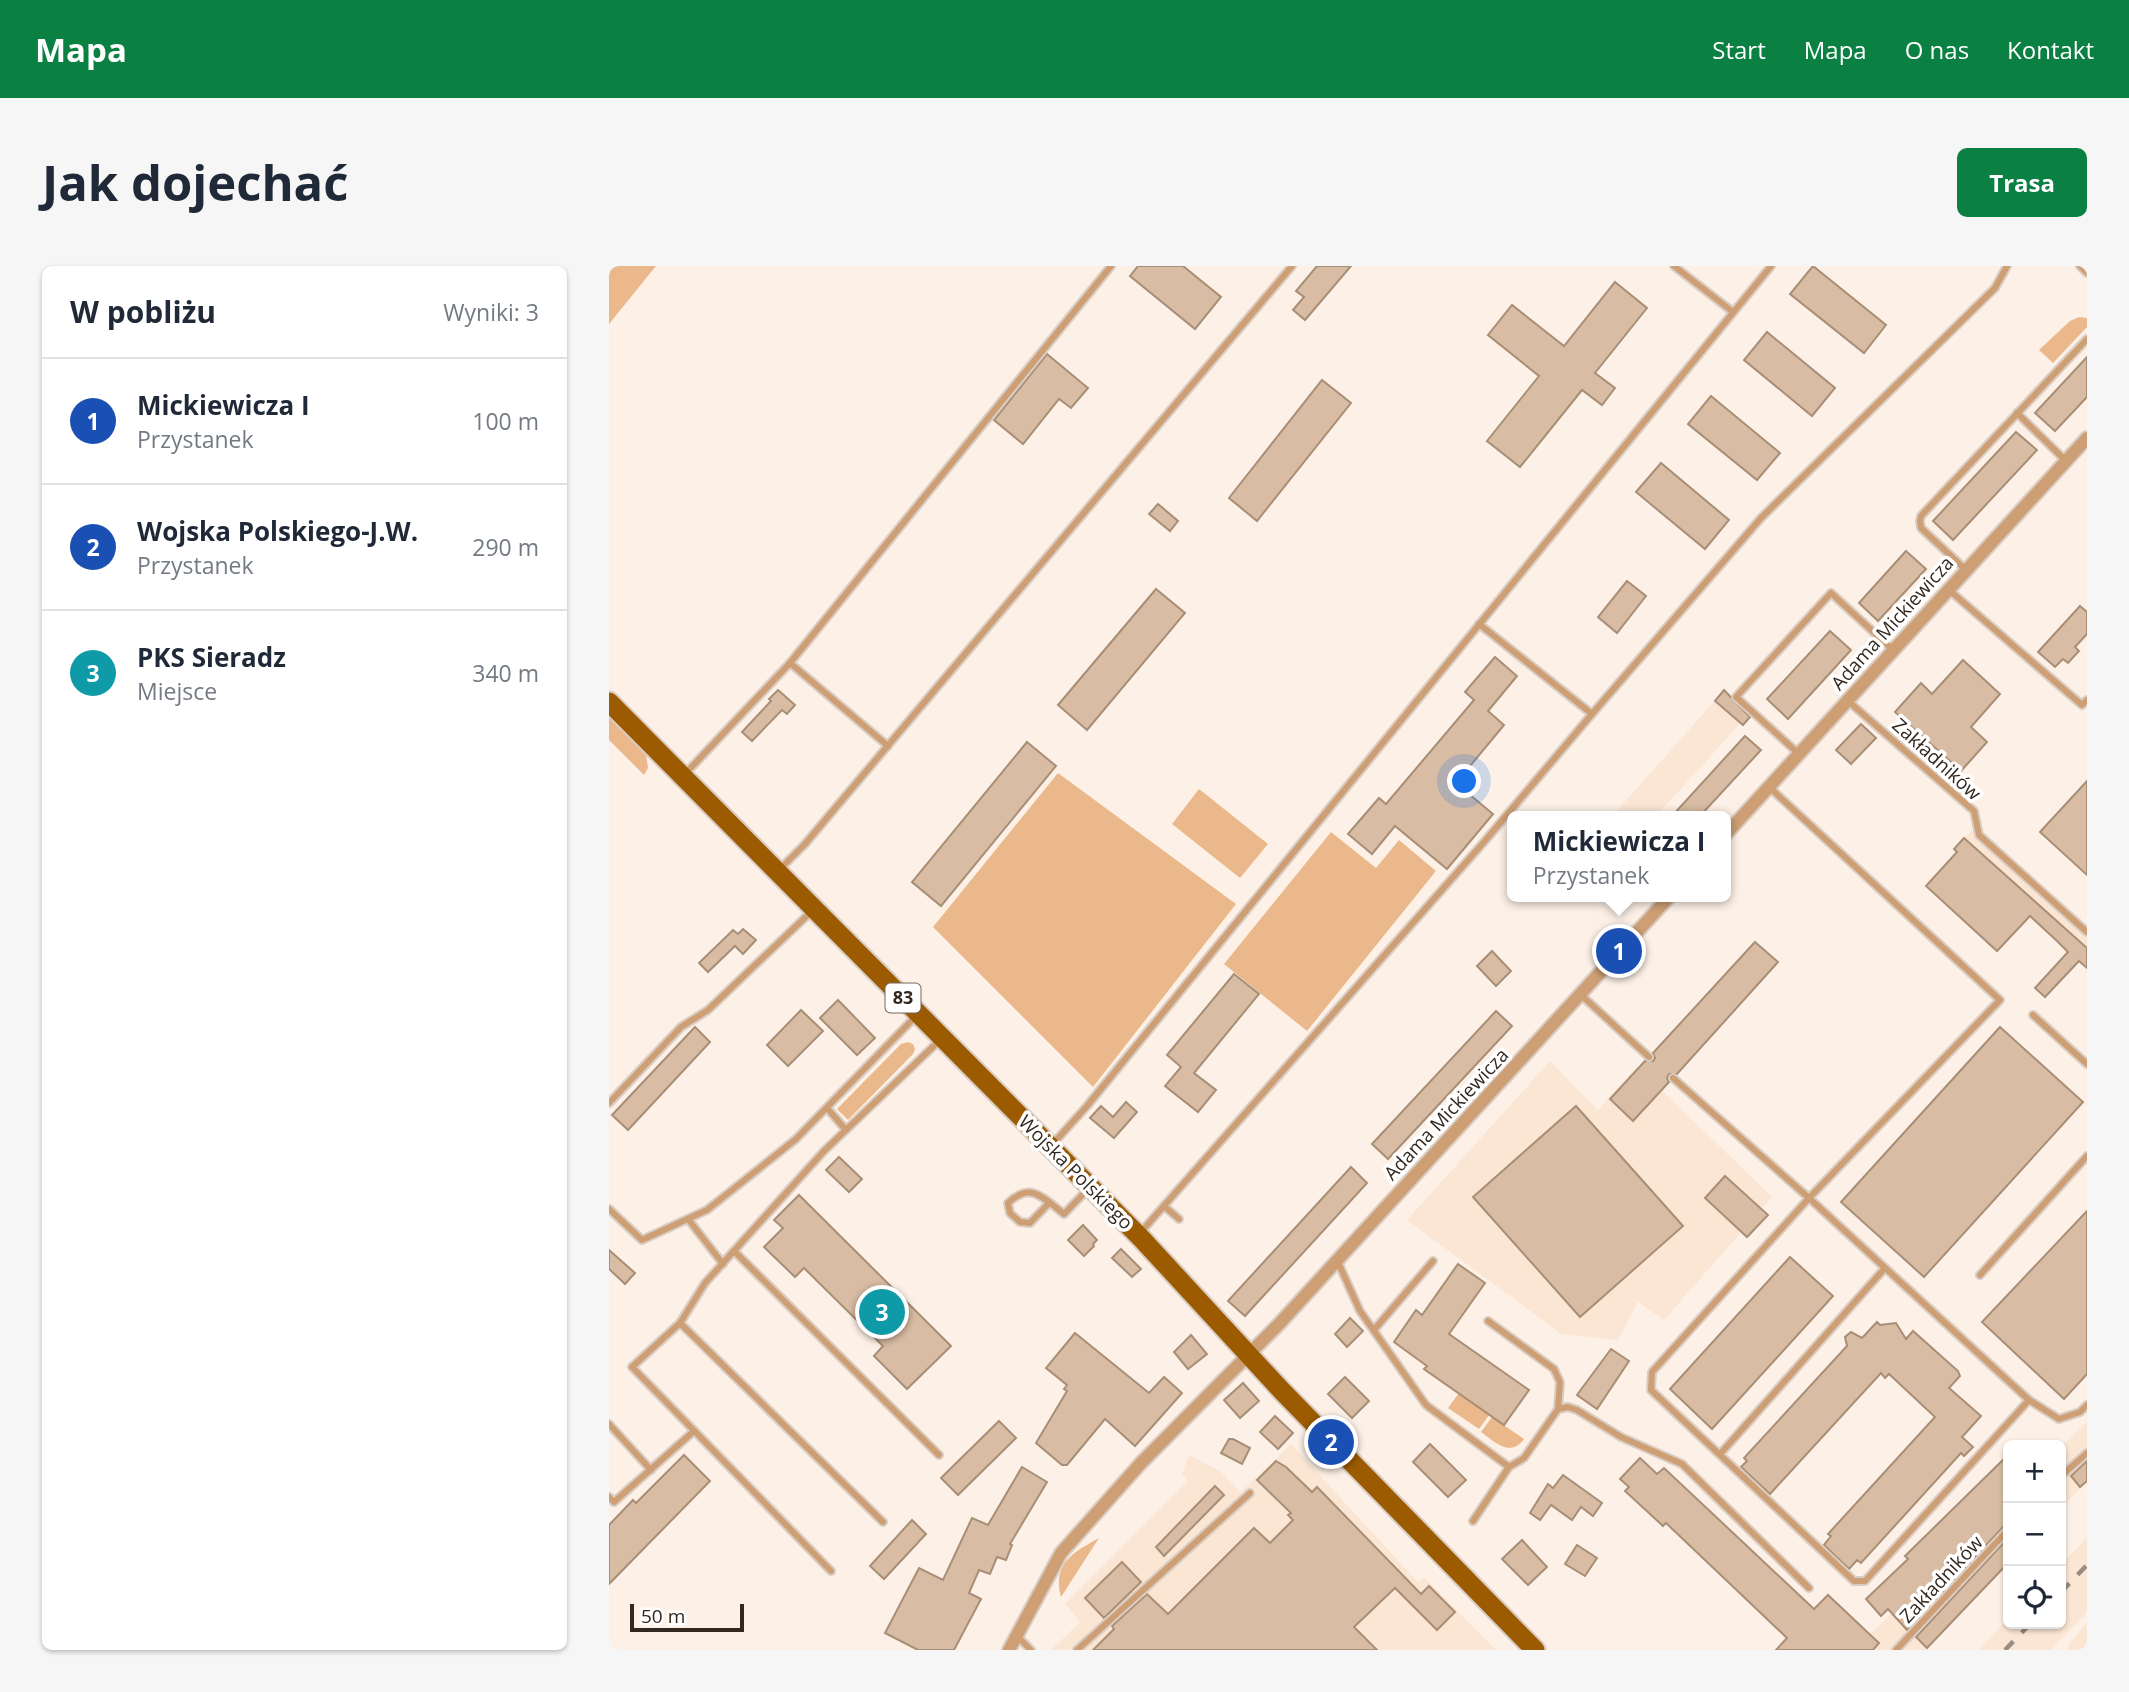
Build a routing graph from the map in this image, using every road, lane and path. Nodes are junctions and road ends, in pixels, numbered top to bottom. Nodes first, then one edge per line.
1 (1111, 266) edge
2 (1292, 266) edge
3 (1675, 266) edge
4 (1771, 266) edge
5 (2007, 266) edge
6 (2080, 266) edge
7 (2087, 273) edge
8 (1733, 313) junction
9 (2087, 339) edge
10 (2017, 413) junction
11 (2087, 438) edge
12 (2066, 461) junction
13 (1966, 570) junction
14 (1949, 589) junction
15 (1479, 624) junction
16 (1894, 650) junction
17 (790, 663) junction
18 (1848, 701) junction
19 (609, 702) edge
20 (2084, 702) edge
21 (2087, 710) edge
22 (1592, 714) junction
23 (888, 746) junction
24 (1799, 754) junction
25 (682, 776) junction
26 (1769, 787) junction
27 (1510, 811) edge
28 (1507, 815) edge
29 (1731, 829) edge
30 (777, 872) junction
31 (1665, 902) edge
32 (814, 909) junction
33 (2087, 932) edge
34 (1581, 995) junction
35 (918, 1014) junction
36 (2033, 1015) dead end
37 (942, 1038) junction
38 (1649, 1057) dead end
39 (2087, 1064) edge
40 (1673, 1078) dead end
41 (609, 1103) edge
42 (827, 1108) junction
43 (846, 1130) junction
44 (1050, 1147) junction
45 (2087, 1156) edge
46 (1090, 1188) junction
47 (1809, 1198) junction
48 (1049, 1203) junction
49 (1164, 1206) junction
50 (609, 1209) edge
51 (688, 1219) junction
52 (1179, 1219) dead end
53 (1138, 1235) junction
54 (734, 1251) junction
55 (1337, 1260) junction
56 (1433, 1261) dead end
57 (723, 1264) junction
58 (1885, 1268) junction
59 (1980, 1275) dead end
60 (1488, 1321) dead end
61 (680, 1322) junction
62 (1374, 1330) junction
63 (1248, 1354) junction
64 (2029, 1401) junction
65 (2087, 1405) edge
66 (1558, 1409) junction
67 (609, 1424) edge
68 (694, 1430) junction
69 (1721, 1453) junction
70 (2087, 1453) edge
71 (939, 1455) dead end
72 (1509, 1467) junction
73 (651, 1470) junction
74 (2066, 1472) edge
75 (1251, 1493) dead end
76 (609, 1497) edge
77 (1473, 1521) dead end
78 (883, 1522) dead end
79 (2003, 1535) edge
80 (831, 1571) dead end
81 (1809, 1588) dead end
82 (1017, 1636) junction
83 (1009, 1650) edge
84 (1031, 1650) edge
85 (1077, 1650) edge
86 (1535, 1650) edge
87 (1896, 1650) edge

1 - 17 lane
2 - 23 lane
3 - 8 lane
4 - 8 lane
5 - 22 lane
6 - 7 lane
8 - 15 lane
9 - 10 lane
10 - 12 lane
10 - 13 lane
11 - 12 street, Adama Mickiewicza
12 - 13 street, Adama Mickiewicza
13 - 14 street, Adama Mickiewicza
14 - 16 street, Adama Mickiewicza
14 - 20 lane
15 - 22 lane
15 - 44 lane
16 - 18 street, Adama Mickiewicza
16 - 24 lane
17 - 23 lane
17 - 25 lane
18 - 24 street, Adama Mickiewicza
18 - 33 lane, Zakładników
19 - 25 main road, Wojska Polskiego / 83
20 - 21 lane
22 - 27 lane
23 - 30 lane
24 - 26 street, Adama Mickiewicza
25 - 30 main road, Wojska Polskiego / 83
26 - 29 street, Adama Mickiewicza
26 - 47 lane
28 - 49 lane
30 - 32 main road, Wojska Polskiego / 83
31 - 34 street, Adama Mickiewicza
32 - 35 main road, Wojska Polskiego / 83
32 - 41 lane
34 - 38 lane
34 - 55 street, Adama Mickiewicza
35 - 37 main road, Wojska Polskiego / 83
35 - 42 lane
36 - 39 lane
37 - 43 lane
37 - 44 main road, Wojska Polskiego / 83
40 - 47 lane
42 - 43 lane
42 - 51 lane
43 - 54 lane
44 - 46 main road, Wojska Polskiego / 83
45 - 59 lane
46 - 48 lane
46 - 53 main road, Wojska Polskiego / 83
47 - 58 lane
47 - 69 lane
48 - 48 lane
49 - 52 lane
49 - 53 lane
50 - 51 lane
51 - 57 lane
53 - 63 main road, Wojska Polskiego / 83
54 - 57 lane
54 - 71 lane
55 - 62 lane
55 - 63 street, Adama Mickiewicza
56 - 62 lane
57 - 61 lane
58 - 64 lane
58 - 69 lane
60 - 66 lane
61 - 68 lane
61 - 78 lane
62 - 72 lane
63 - 82 street, Adama Mickiewicza
63 - 86 main road, Wojska Polskiego / 83
64 - 65 lane
64 - 69 lane
66 - 72 lane
66 - 81 lane
67 - 73 lane
68 - 73 lane
68 - 80 lane
70 - 74 lane
72 - 77 lane
73 - 76 lane
75 - 85 lane
79 - 87 lane, Zakładników
82 - 83 street, Adama Mickiewicza
82 - 84 lane

